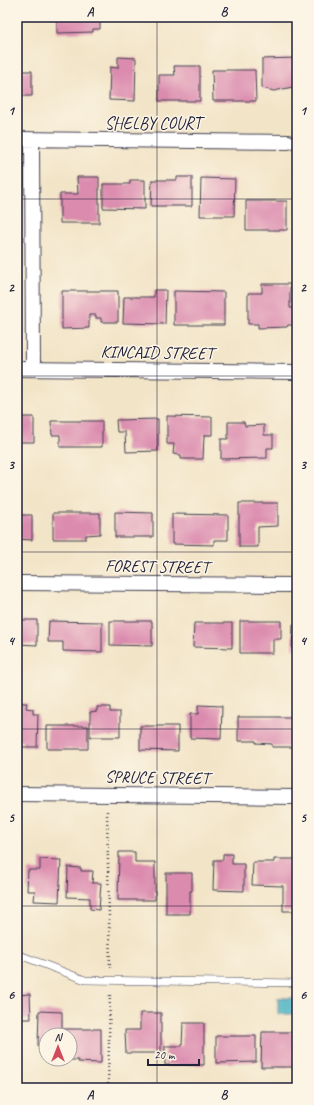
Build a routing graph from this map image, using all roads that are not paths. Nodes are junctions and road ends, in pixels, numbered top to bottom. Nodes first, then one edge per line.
1 (17, 139) edge
2 (32, 140) junction
3 (288, 142) dead end
4 (17, 369) edge
5 (32, 369) junction
6 (297, 372) edge
7 (17, 583) edge
8 (297, 585) edge
9 (17, 794) edge
10 (297, 796) edge
11 (17, 954) edge
12 (297, 983) edge

1 - 2 street, SHELBY COURT
2 - 3 street, SHELBY COURT
2 - 5 street
4 - 5 street, KINCAID STREET
5 - 6 street, KINCAID STREET
7 - 8 street, FOREST STREET
9 - 10 street, SPRUCE STREET
11 - 12 lane

